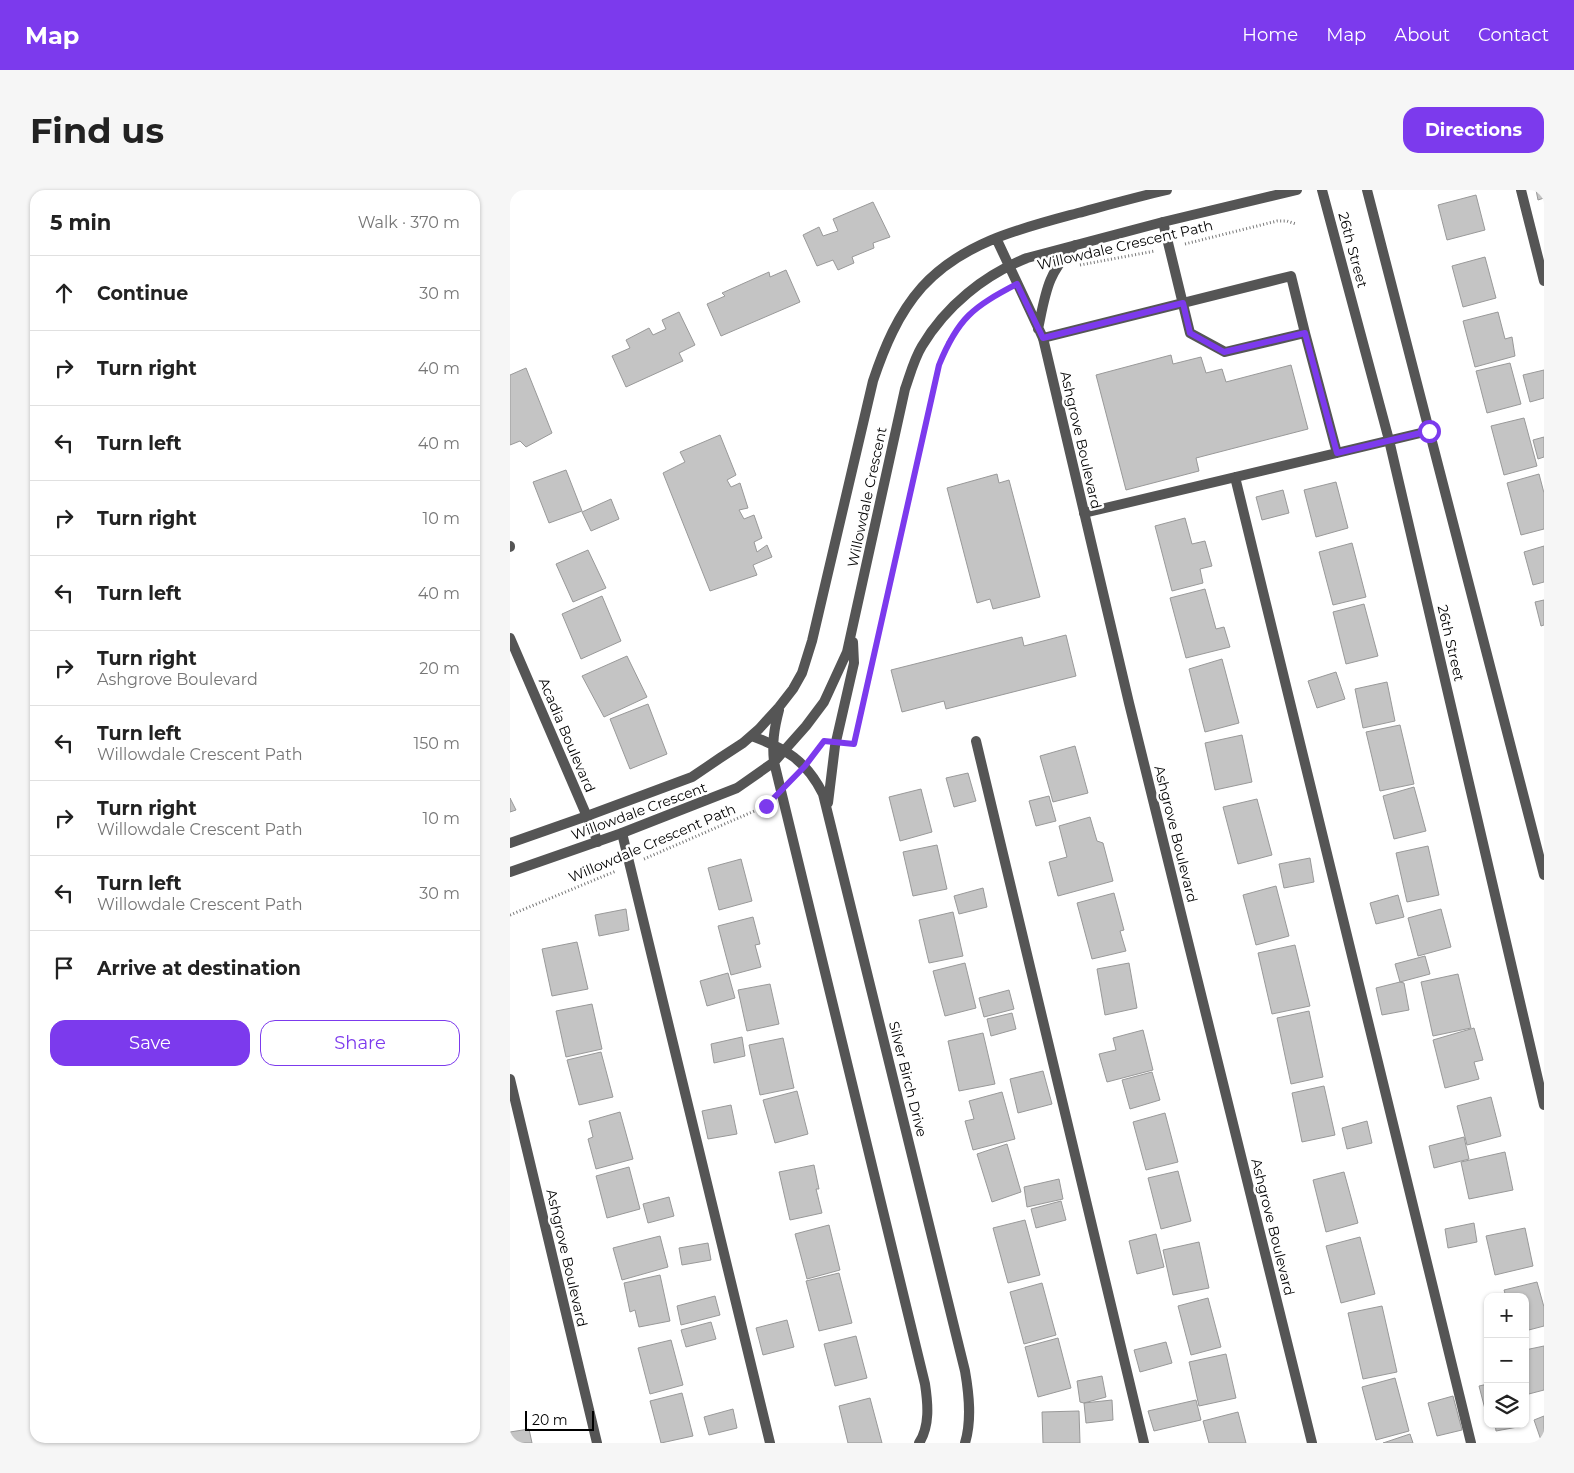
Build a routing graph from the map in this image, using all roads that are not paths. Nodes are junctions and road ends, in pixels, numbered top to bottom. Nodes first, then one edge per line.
1 (1167, 190) edge
2 (1297, 190) edge
3 (1322, 190) edge
4 (1367, 190) edge
5 (1522, 190) edge
6 (1163, 222) junction
7 (996, 238) junction
8 (1075, 245) junction
9 (1008, 265) junction
10 (1544, 281) edge
11 (1183, 303) junction
12 (1305, 333) junction
13 (1040, 334) junction
14 (1429, 431) junction
15 (1390, 440) junction
16 (1337, 453) junction
17 (1236, 477) junction
18 (1084, 514) junction
19 (852, 631) junction
20 (510, 638) edge
21 (779, 707) junction
22 (752, 736) junction
23 (976, 741) dead end
24 (772, 744) junction
25 (785, 750) junction
26 (774, 762) junction
27 (827, 808) junction
28 (587, 816) junction
29 (622, 834) junction
30 (510, 842) edge
31 (598, 842) junction
32 (510, 872) edge
33 (1544, 875) edge
34 (510, 1079) edge
35 (1544, 1105) edge
36 (597, 1443) edge
37 (770, 1443) edge
38 (919, 1443) edge
39 (965, 1443) edge
40 (1144, 1443) edge
41 (1312, 1443) edge
42 (1471, 1443) edge

1 - 7 street, Willowdale Crescent
2 - 6 street, Willowdale Crescent
3 - 15 street, 26th Street
4 - 14 street, 26th Street
5 - 10 street
6 - 8 street, Willowdale Crescent
6 - 11 street
7 - 9 street, Ashgrove Boulevard
7 - 21 street, Willowdale Crescent
8 - 9 street, Willowdale Crescent
8 - 13 street
9 - 13 street, Ashgrove Boulevard
9 - 19 street, Willowdale Crescent
11 - 12 street
11 - 12 street
11 - 13 street
12 - 16 street
13 - 18 street, Ashgrove Boulevard
14 - 15 street
14 - 33 street, 26th Street
15 - 16 street
15 - 35 street, 26th Street
16 - 17 street
17 - 18 street
17 - 42 street
18 - 41 street, Ashgrove Boulevard
19 - 25 street, Willowdale Crescent
19 - 27 street
20 - 28 street, Acadia Boulevard
21 - 22 street, Willowdale Crescent
21 - 24 street
22 - 24 street, Silver Birch Drive
22 - 28 street, Willowdale Crescent
23 - 40 street
24 - 25 street, Silver Birch Drive
24 - 26 street
25 - 26 street, Willowdale Crescent
25 - 27 street, Silver Birch Drive
26 - 29 street, Willowdale Crescent
26 - 38 street
27 - 39 street, Silver Birch Drive
28 - 30 street, Willowdale Crescent
28 - 31 street, Acadia Boulevard
29 - 31 street, Willowdale Crescent
29 - 37 street
31 - 32 street, Willowdale Crescent
34 - 36 street, Ashgrove Boulevard

